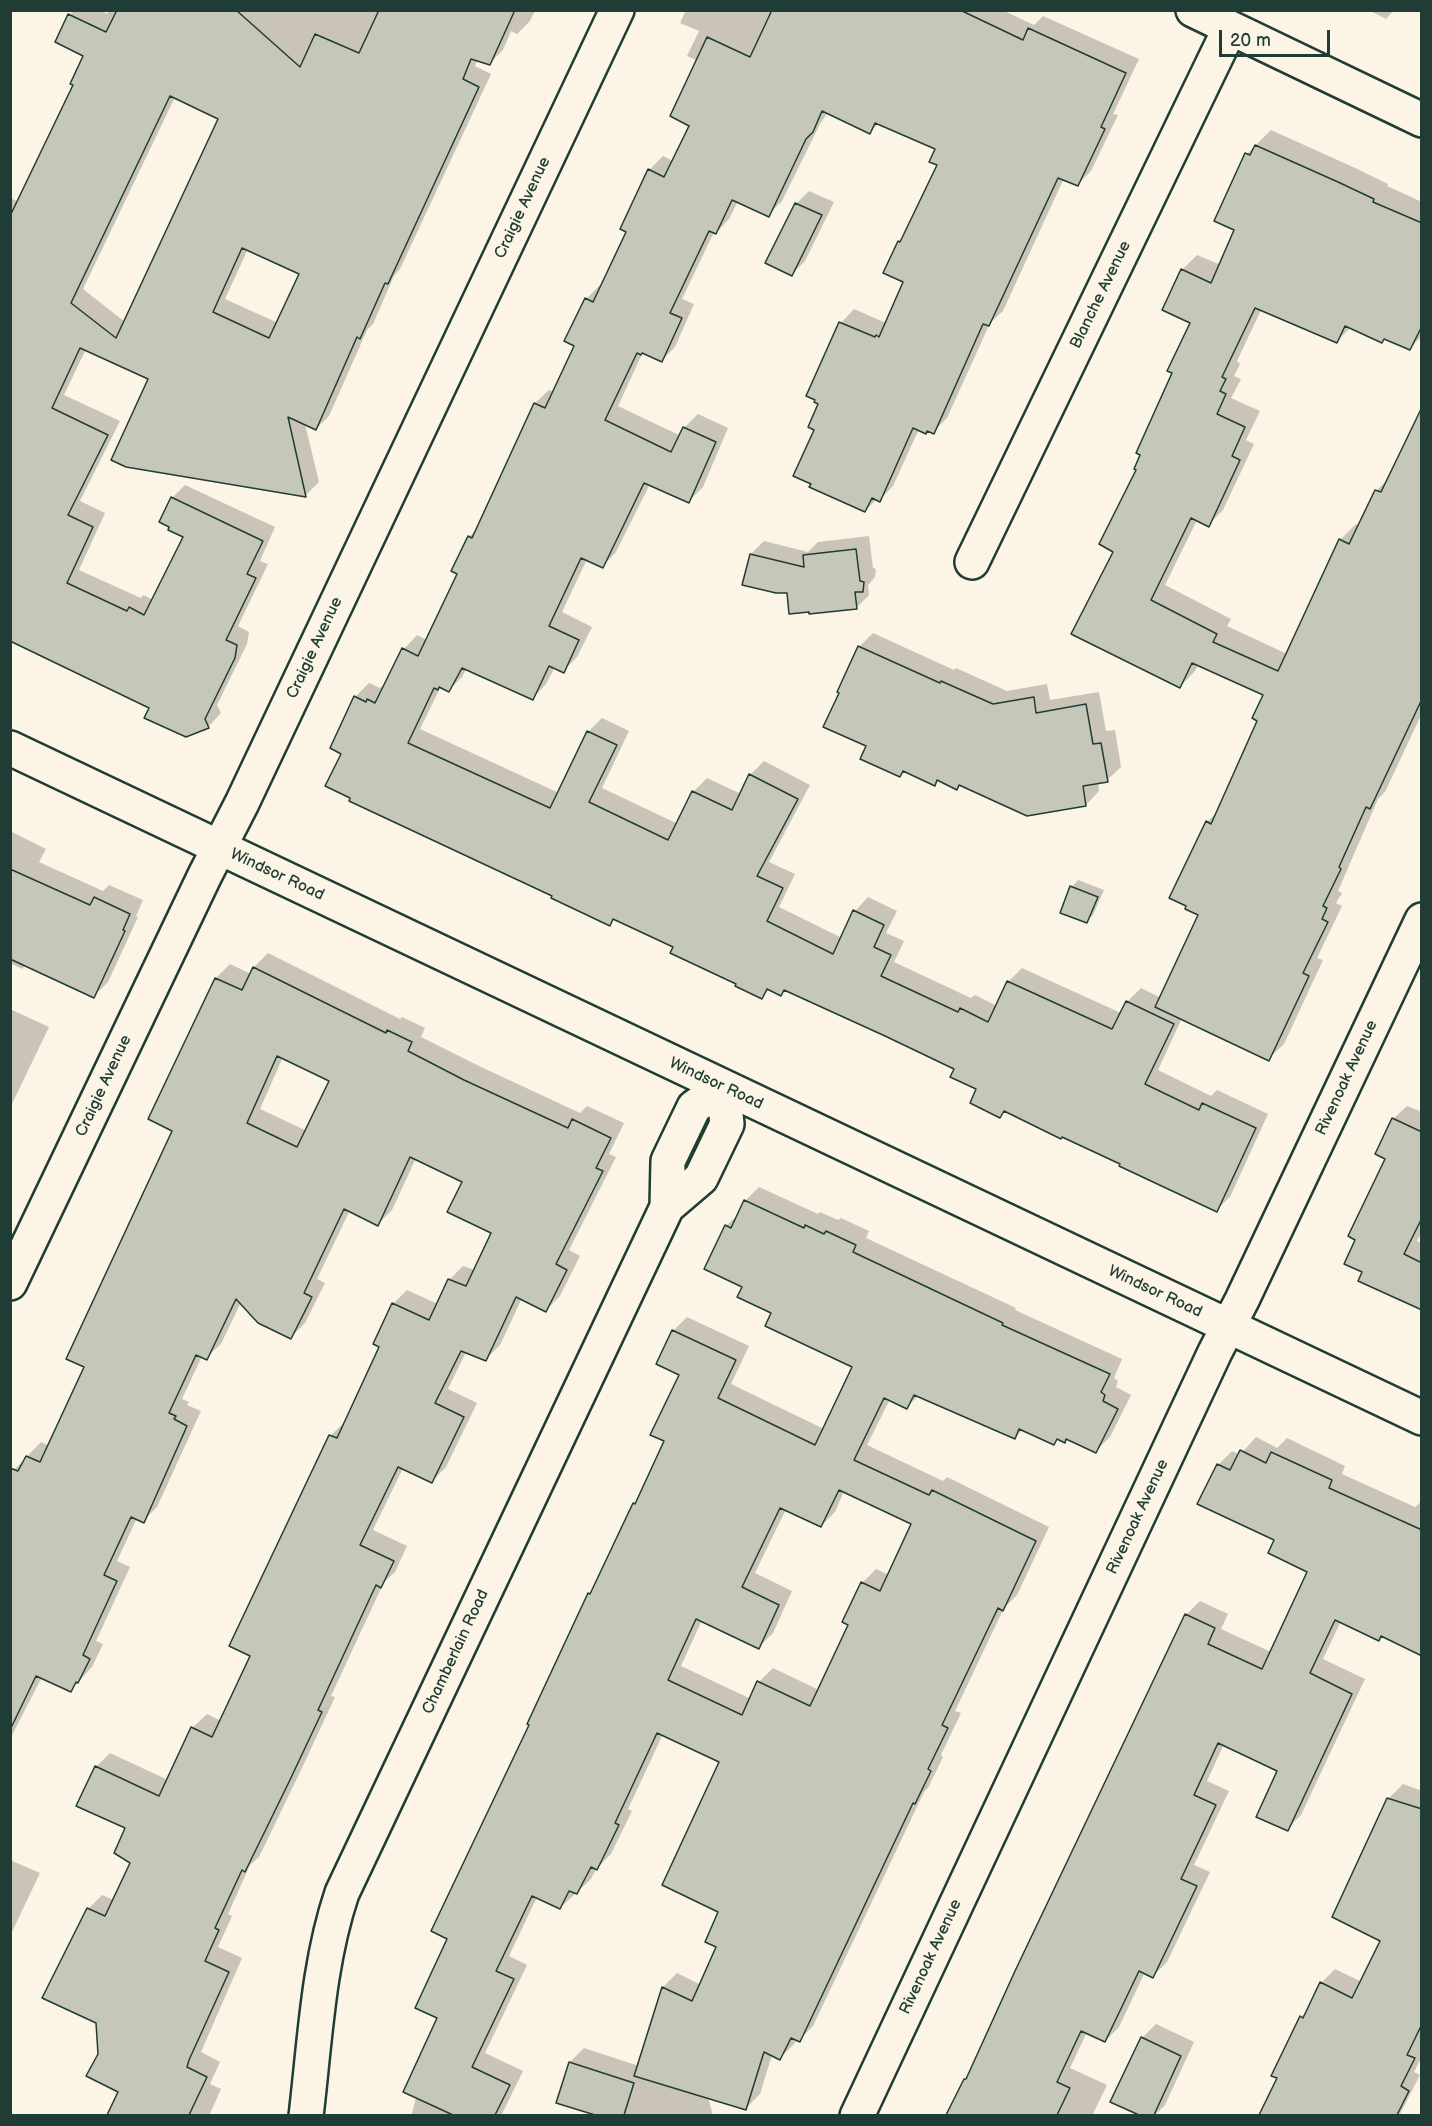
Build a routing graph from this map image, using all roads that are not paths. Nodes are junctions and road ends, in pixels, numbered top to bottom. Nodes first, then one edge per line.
1 (616, 10) edge
2 (1192, 10) edge
3 (1230, 28) junction
4 (1422, 120) edge
5 (972, 562) dead end
6 (10, 748) edge
7 (219, 847) junction
8 (1422, 920) edge
9 (723, 1087) junction
10 (10, 1284) edge
11 (1228, 1326) junction
12 (1422, 1418) edge
13 (306, 2115) edge
14 (857, 2115) edge

1 - 7 street, Craigie Avenue
2 - 3 street
3 - 4 street
3 - 5 street, Blanche Avenue
6 - 7 street, Windsor Road
7 - 9 street, Windsor Road
7 - 10 street, Craigie Avenue
8 - 11 street, Rivenoak Avenue
9 - 11 street, Windsor Road
9 - 13 street, Chamberlain Road
11 - 12 street, Windsor Road
11 - 14 street, Rivenoak Avenue

